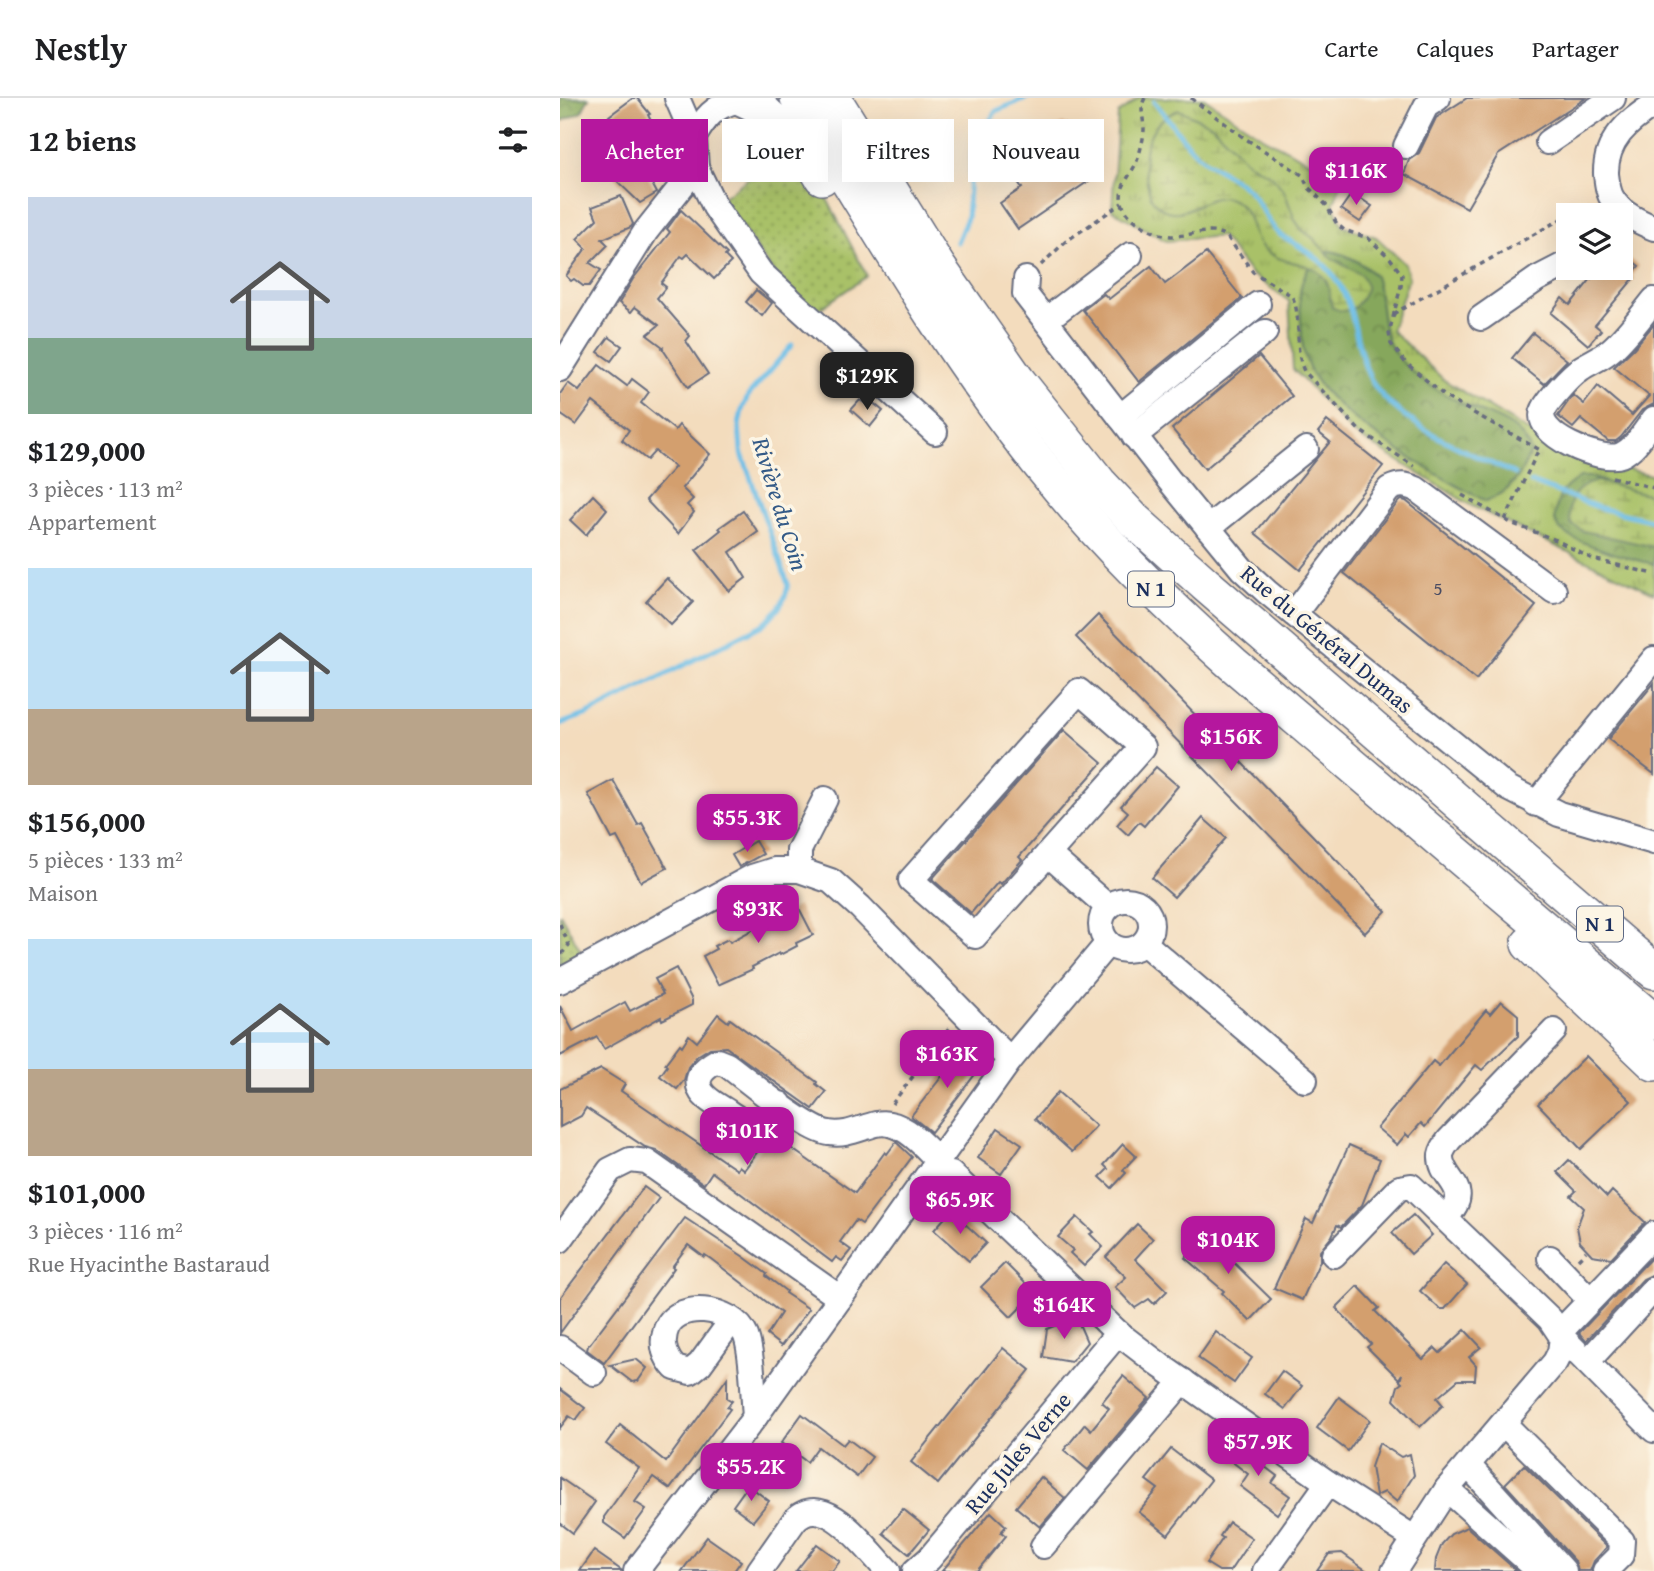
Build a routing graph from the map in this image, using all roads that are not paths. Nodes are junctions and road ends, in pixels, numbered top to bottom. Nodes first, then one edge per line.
1 (677, 98) edge
2 (799, 98) edge
3 (833, 98) edge
4 (1438, 98) edge
5 (1613, 98) edge
6 (742, 104) edge
7 (1646, 104) edge
8 (686, 119) edge
9 (705, 119) edge
10 (1548, 142) dead end
11 (1406, 146) dead end
12 (684, 182) edge
13 (702, 182) edge
14 (1614, 203) edge
15 (1633, 219) edge
16 (1654, 228) edge
17 (1130, 255) dead end
18 (1556, 269) edge
19 (1026, 279) road end
20 (1654, 300) edge
21 (1258, 304) dead end
22 (1481, 318) dead end
23 (1046, 320) junction
24 (940, 327) junction
25 (1265, 332) dead end
26 (560, 369) edge
27 (1654, 419) edge
28 (1127, 427) junction
29 (935, 432) dead end
30 (1306, 449) dead end
31 (1208, 528) junction
32 (1554, 591) dead end
33 (1294, 614) junction
34 (1654, 659) edge
35 (825, 799) dead end
36 (1536, 804) junction
37 (1405, 811) junction
38 (1654, 842) edge
39 (1048, 854) junction
40 (799, 870) junction
41 (1546, 877) junction
42 (1108, 907) junction
43 (1108, 943) junction
44 (1144, 943) junction
45 (1654, 943) edge
46 (1654, 971) edge
47 (560, 981) edge
48 (1654, 1022) edge
49 (1554, 1031) dead end
50 (1010, 1060) junction
51 (1654, 1063) edge
52 (1305, 1080) dead end
53 (780, 1104) dead end
54 (945, 1167) junction
55 (1446, 1217) junction
56 (1654, 1234) edge
57 (560, 1240) edge
58 (1334, 1255) dead end
59 (1550, 1258) dead end
60 (1654, 1289) edge
61 (840, 1298) junction
62 (1590, 1300) junction
63 (732, 1320) dead end
64 (1118, 1333) junction
65 (1561, 1334) junction
66 (560, 1348) edge
67 (1587, 1362) junction
68 (594, 1373) dead end
69 (1184, 1381) junction
70 (755, 1417) junction
71 (1504, 1424) junction
72 (1654, 1430) edge
73 (1468, 1465) junction
74 (1328, 1483) junction
75 (1447, 1489) junction
76 (1413, 1538) junction
77 (1043, 1546) dead end
78 (1399, 1569) edge
79 (636, 1571) edge
80 (758, 1571) edge
81 (888, 1571) edge
82 (915, 1571) edge
83 (1265, 1571) edge
84 (1539, 1571) edge
85 (1564, 1571) edge
86 (1605, 1571) edge

1 - 8 street
2 - 24 highway, N 1
3 - 41 highway, N 1
4 - 11 street
5 - 10 street
6 - 9 street
6 - 24 highway
7 - 14 street
12 - 26 street
13 - 29 street
15 - 16 street
17 - 23 street
18 - 22 street
19 - 23 street, Rue du Général Dumas
20 - 27 street
21 - 28 street
23 - 28 street, Rue du Général Dumas
24 - 37 highway, N 1
25 - 28 street
28 - 31 street, Rue du Général Dumas
30 - 31 street
31 - 33 street, Rue du Général Dumas
32 - 33 street
33 - 36 street, Rue du Général Dumas
34 - 36 street
35 - 40 street
36 - 38 street, Rue du Général Dumas
37 - 48 highway, N 1
37 - 51 highway
39 - 39 street
39 - 42 street
40 - 47 street
40 - 50 street
41 - 45 highway
41 - 46 highway, N 1
42 - 43 street
42 - 44 street
43 - 44 street
43 - 50 street
44 - 52 street
49 - 55 street
50 - 54 street
53 - 54 street
54 - 61 street
54 - 64 street
55 - 58 street
55 - 65 street
56 - 62 street
57 - 61 street
59 - 62 street
60 - 67 street
61 - 70 street
62 - 65 street
63 - 70 street
64 - 69 street
64 - 82 street, Rue Jules Verne
65 - 67 street
65 - 71 street
66 - 68 street
67 - 72 street
69 - 74 street
69 - 77 street
70 - 79 street
71 - 73 street
71 - 86 street
73 - 75 street
73 - 85 street
74 - 76 street
74 - 83 street
75 - 76 street
75 - 84 street
76 - 78 street
80 - 81 street

